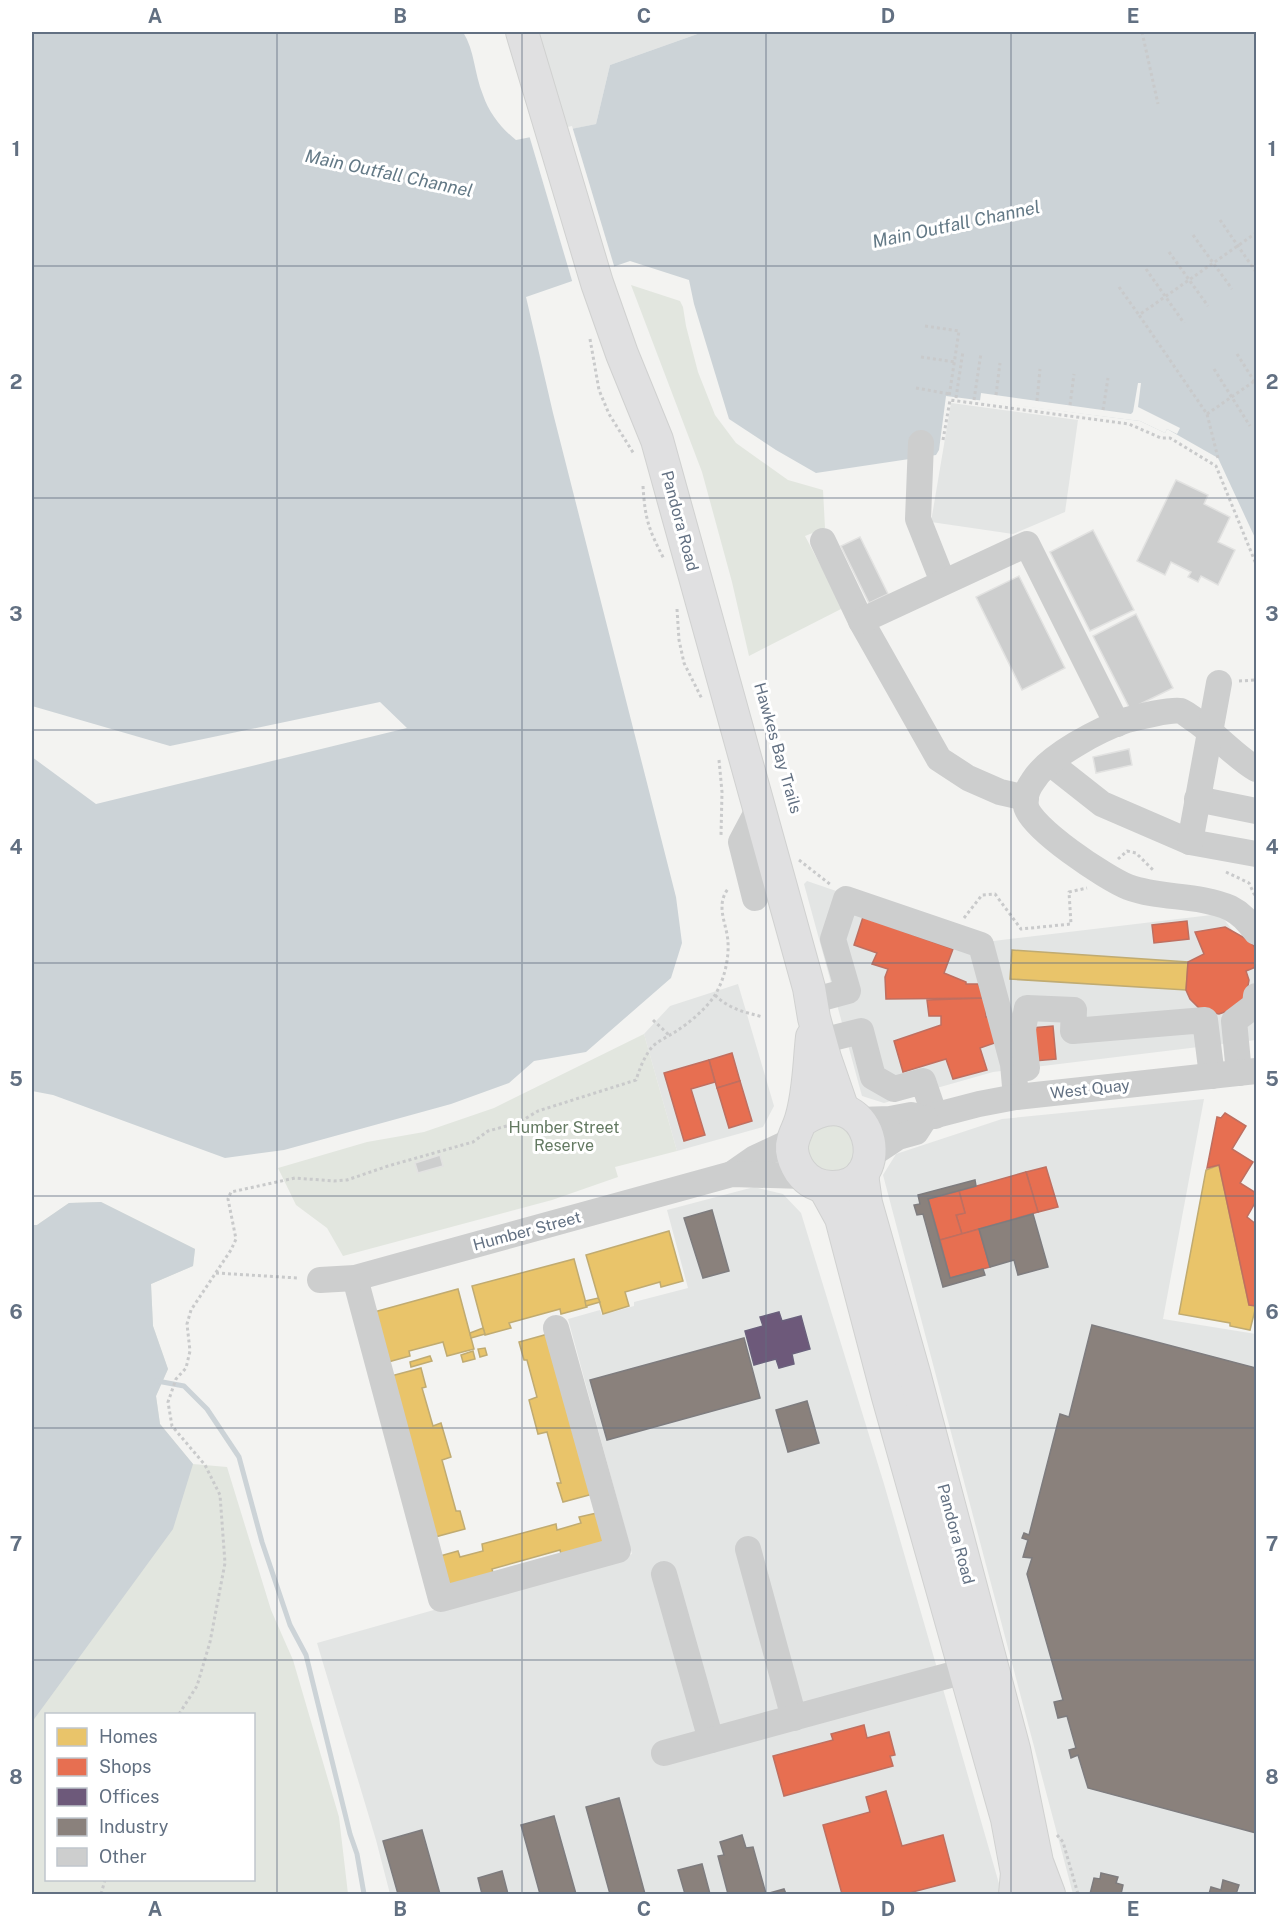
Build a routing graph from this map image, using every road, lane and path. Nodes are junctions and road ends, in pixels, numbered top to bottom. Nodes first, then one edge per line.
1 (522, 32) edge
2 (1142, 32) edge
3 (1158, 104) dead end
4 (1220, 220) dead end
5 (1257, 233) edge
6 (1193, 235) dead end
7 (1238, 246) junction
8 (1169, 252) dead end
9 (1213, 263) junction
10 (1146, 268) dead end
11 (1257, 272) edge
12 (1189, 280) junction
13 (1119, 287) dead end
14 (1232, 289) dead end
15 (1165, 296) junction
16 (1208, 306) dead end
17 (1139, 315) junction
18 (1184, 323) dead end
19 (925, 326) dead end
20 (589, 332) dead end
21 (963, 351) dead end
22 (981, 354) dead end
23 (1237, 354) dead end
24 (921, 357) dead end
25 (955, 362) junction
26 (1000, 363) dead end
27 (1040, 369) dead end
28 (1214, 369) dead end
29 (1074, 374) dead end
30 (1108, 378) dead end
31 (1256, 382) edge
32 (916, 388) dead end
33 (996, 395) dead end
34 (1232, 397) junction
35 (956, 398) dead end
36 (974, 400) dead end
37 (1036, 401) dead end
38 (1070, 405) dead end
39 (1103, 410) dead end
40 (1207, 414) junction
41 (1250, 426) dead end
42 (932, 443) joint
43 (1218, 458) dead end
44 (637, 461) dead end
45 (643, 477) dead end
46 (823, 540) dead end
47 (1257, 564) edge
48 (667, 567) dead end
49 (943, 582) junction
50 (676, 599) dead end
51 (861, 621) junction
52 (1219, 683) dead end
53 (702, 699) dead end
54 (1117, 724) junction
55 (1210, 730) junction
56 (717, 751) dead end
57 (1050, 763) junction
58 (1257, 768) edge
59 (1026, 798) junction
60 (1197, 799) junction
61 (759, 808) junction
62 (1257, 811) edge
63 (1190, 842) junction
64 (720, 846) dead end
65 (796, 850) dead end
66 (1257, 854) edge
67 (838, 887) dead end
68 (1091, 887) dead end
69 (728, 889) dead end
70 (755, 898) dead end
71 (960, 924) dead end
72 (1257, 932) edge
73 (715, 995) junction
74 (1256, 1006) edge
75 (762, 1017) dead end
76 (653, 1020) dead end
77 (816, 1020) junction
78 (669, 1036) junction
79 (1248, 1072) edge
80 (1212, 1076) junction
81 (1022, 1096) junction
82 (851, 1115) junction
83 (930, 1117) junction
84 (798, 1127) junction
85 (866, 1164) junction
86 (732, 1174) junction
87 (814, 1181) junction
88 (216, 1273) junction
89 (355, 1278) junction
90 (320, 1280) joint
91 (556, 1328) dead end
92 (748, 1549) dead end
93 (664, 1574) dead end
94 (965, 1671) junction
95 (179, 1713) edge
96 (794, 1718) junction
97 (711, 1740) junction
98 (664, 1753) dead end
99 (1056, 1835) dead end
100 (1015, 1894) edge
101 (1049, 1894) edge
102 (1078, 1894) edge

1 - 61 main road, Pandora Road
2 - 3 path
4 - 7 path
5 - 7 path
6 - 9 path
7 - 9 path
7 - 11 path
8 - 12 path
9 - 12 path
9 - 14 path
10 - 15 path
12 - 15 path
12 - 16 path
13 - 17 path
15 - 17 path
15 - 18 path
17 - 40 path
19 - 25 path
20 - 44 path
21 - 35 path
22 - 36 path
23 - 31 path
24 - 25 path
25 - 32 path
26 - 33 path
27 - 37 path
28 - 34 path
29 - 38 path
30 - 39 path
31 - 34 path
34 - 40 path
34 - 41 path
40 - 43 path
42 - 47 path
42 - 49 street
45 - 48 path
46 - 51 street
49 - 51 street
49 - 54 street
50 - 53 path
51 - 59 street
52 - 55 street
54 - 55 street
54 - 57 street
55 - 58 street
55 - 60 street
56 - 64 path
57 - 59 street
57 - 63 street
59 - 72 street
60 - 62 street
60 - 63 street
61 - 70 street
61 - 77 main road, Pandora Road
63 - 66 street
65 - 67 path
68 - 71 path
69 - 73 path
73 - 75 path
73 - 78 path
74 - 79 street
76 - 78 path
77 - 81 street
77 - 82 main road, Pandora Road
77 - 83 street
77 - 84 main road
78 - 88 path
79 - 80 street, West Quay
80 - 81 street, West Quay
80 - 81 street
81 - 83 street, West Quay
82 - 83 street, West Quay
82 - 84 main road
82 - 85 main road
83 - 85 street, West Quay
84 - 86 street, Humber Street
84 - 87 main road
85 - 87 main road
85 - 101 main road, Pandora Road
86 - 87 street, Humber Street
86 - 89 street, Humber Street
87 - 94 main road, Pandora Road
88 - 90 path
88 - 95 path
89 - 90 street, Humber Street
89 - 91 street
92 - 96 street
93 - 97 street
94 - 96 street
94 - 100 main road, Pandora Road
96 - 97 street
97 - 98 street
99 - 102 path

